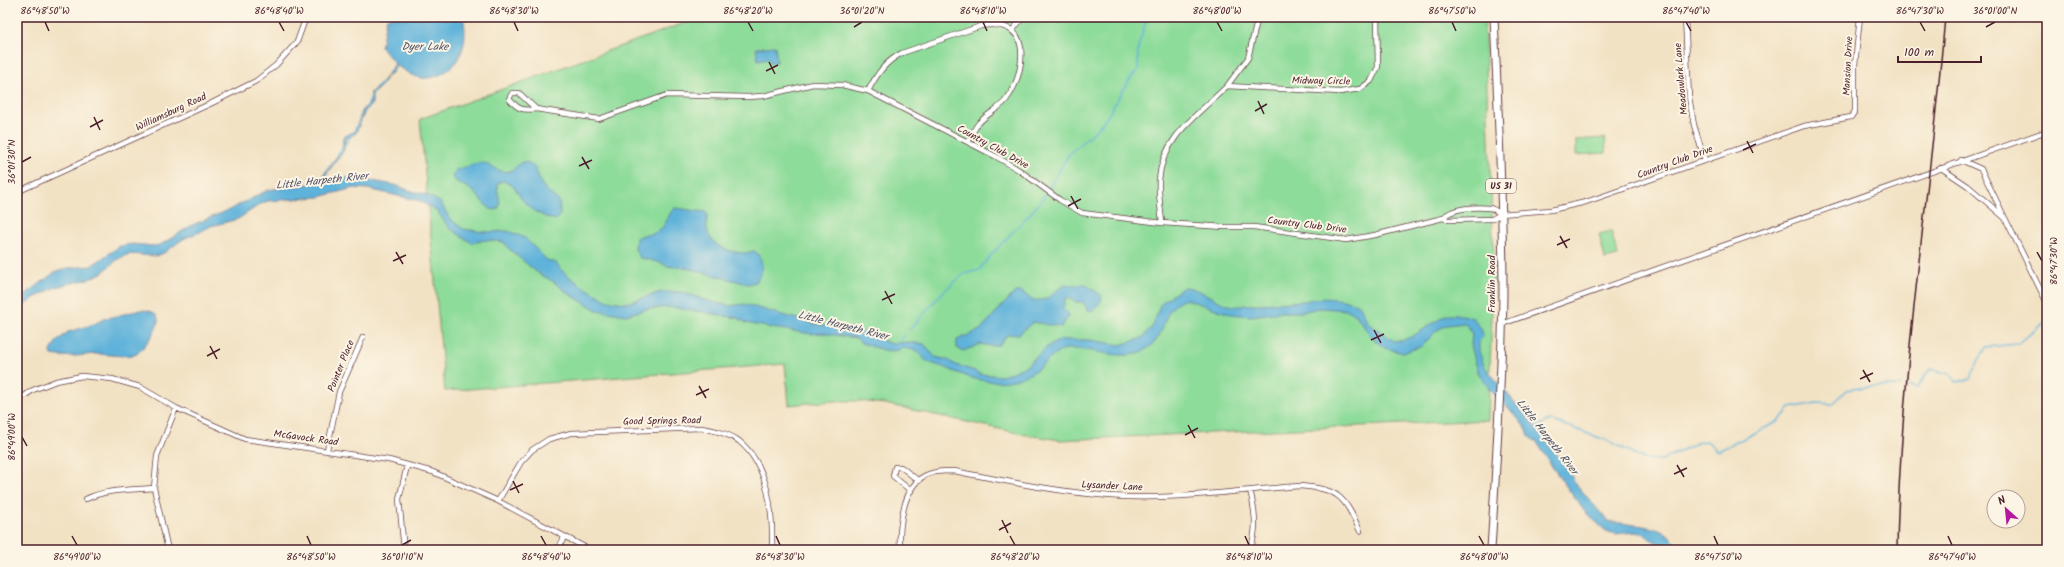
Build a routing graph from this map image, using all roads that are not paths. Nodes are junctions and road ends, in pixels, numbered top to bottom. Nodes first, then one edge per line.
1 (306, 17) edge
2 (1023, 17) edge
3 (1258, 17) edge
4 (1377, 17) edge
5 (1494, 17) edge
6 (1685, 17) edge
7 (1860, 17) edge
8 (1012, 31) junction
9 (1227, 86) junction
10 (868, 91) junction
11 (536, 109) junction
12 (1853, 116) joint
13 (2047, 131) edge
14 (968, 142) junction
15 (1960, 160) junction
16 (1705, 161) junction
17 (1941, 168) junction
18 (17, 190) edge
19 (1501, 214) junction
20 (1443, 218) junction
21 (2005, 218) junction
22 (1162, 223) junction
23 (2047, 303) edge
24 (1502, 324) junction
25 (363, 337) dead end
26 (17, 401) edge
27 (176, 408) junction
28 (327, 450) junction
29 (407, 466) junction
30 (919, 481) junction
31 (154, 488) junction
32 (1250, 490) junction
33 (911, 491) junction
34 (86, 499) dead end
35 (498, 501) junction
36 (1360, 531) dead end
37 (564, 537) junction
38 (168, 550) edge
39 (404, 550) edge
40 (558, 550) edge
41 (590, 550) edge
42 (772, 550) edge
43 (900, 550) edge
44 (1250, 550) edge
45 (1491, 550) edge

1 - 18 street, Williamsburg Road
2 - 8 street
3 - 9 street
4 - 9 street, Midway Circle
5 - 19 main road, Franklin Road / US 31
6 - 16 street, Meadowlark Lane
7 - 12 street, Mansion Drive
8 - 10 street
8 - 14 street
9 - 22 street
10 - 11 street, Country Club Drive
10 - 14 street, Country Club Drive
11 - 11 street, Country Club Drive
12 - 16 street, Country Club Drive
13 - 15 street
14 - 22 street, Country Club Drive
15 - 17 street
15 - 21 street
16 - 19 street, Country Club Drive
17 - 21 street
17 - 24 street
19 - 20 street, Country Club Drive
19 - 20 street, Country Club Drive
19 - 24 main road, Franklin Road / US 31
20 - 22 street, Country Club Drive
21 - 23 street
24 - 45 main road, Franklin Road / US 31
25 - 28 street, Pointer Place
26 - 27 street, McGavock Road
27 - 28 street, McGavock Road
27 - 31 street
28 - 29 street, McGavock Road
29 - 35 street, McGavock Road
29 - 39 street
30 - 32 street, Lysander Lane
30 - 33 street, Lysander Lane
30 - 33 street
31 - 34 street
31 - 38 street
32 - 36 street, Lysander Lane
32 - 44 street
33 - 43 street, Lysander Lane
35 - 37 street, McGavock Road
35 - 42 street, Good Springs Road
37 - 40 street
37 - 41 street, McGavock Road

